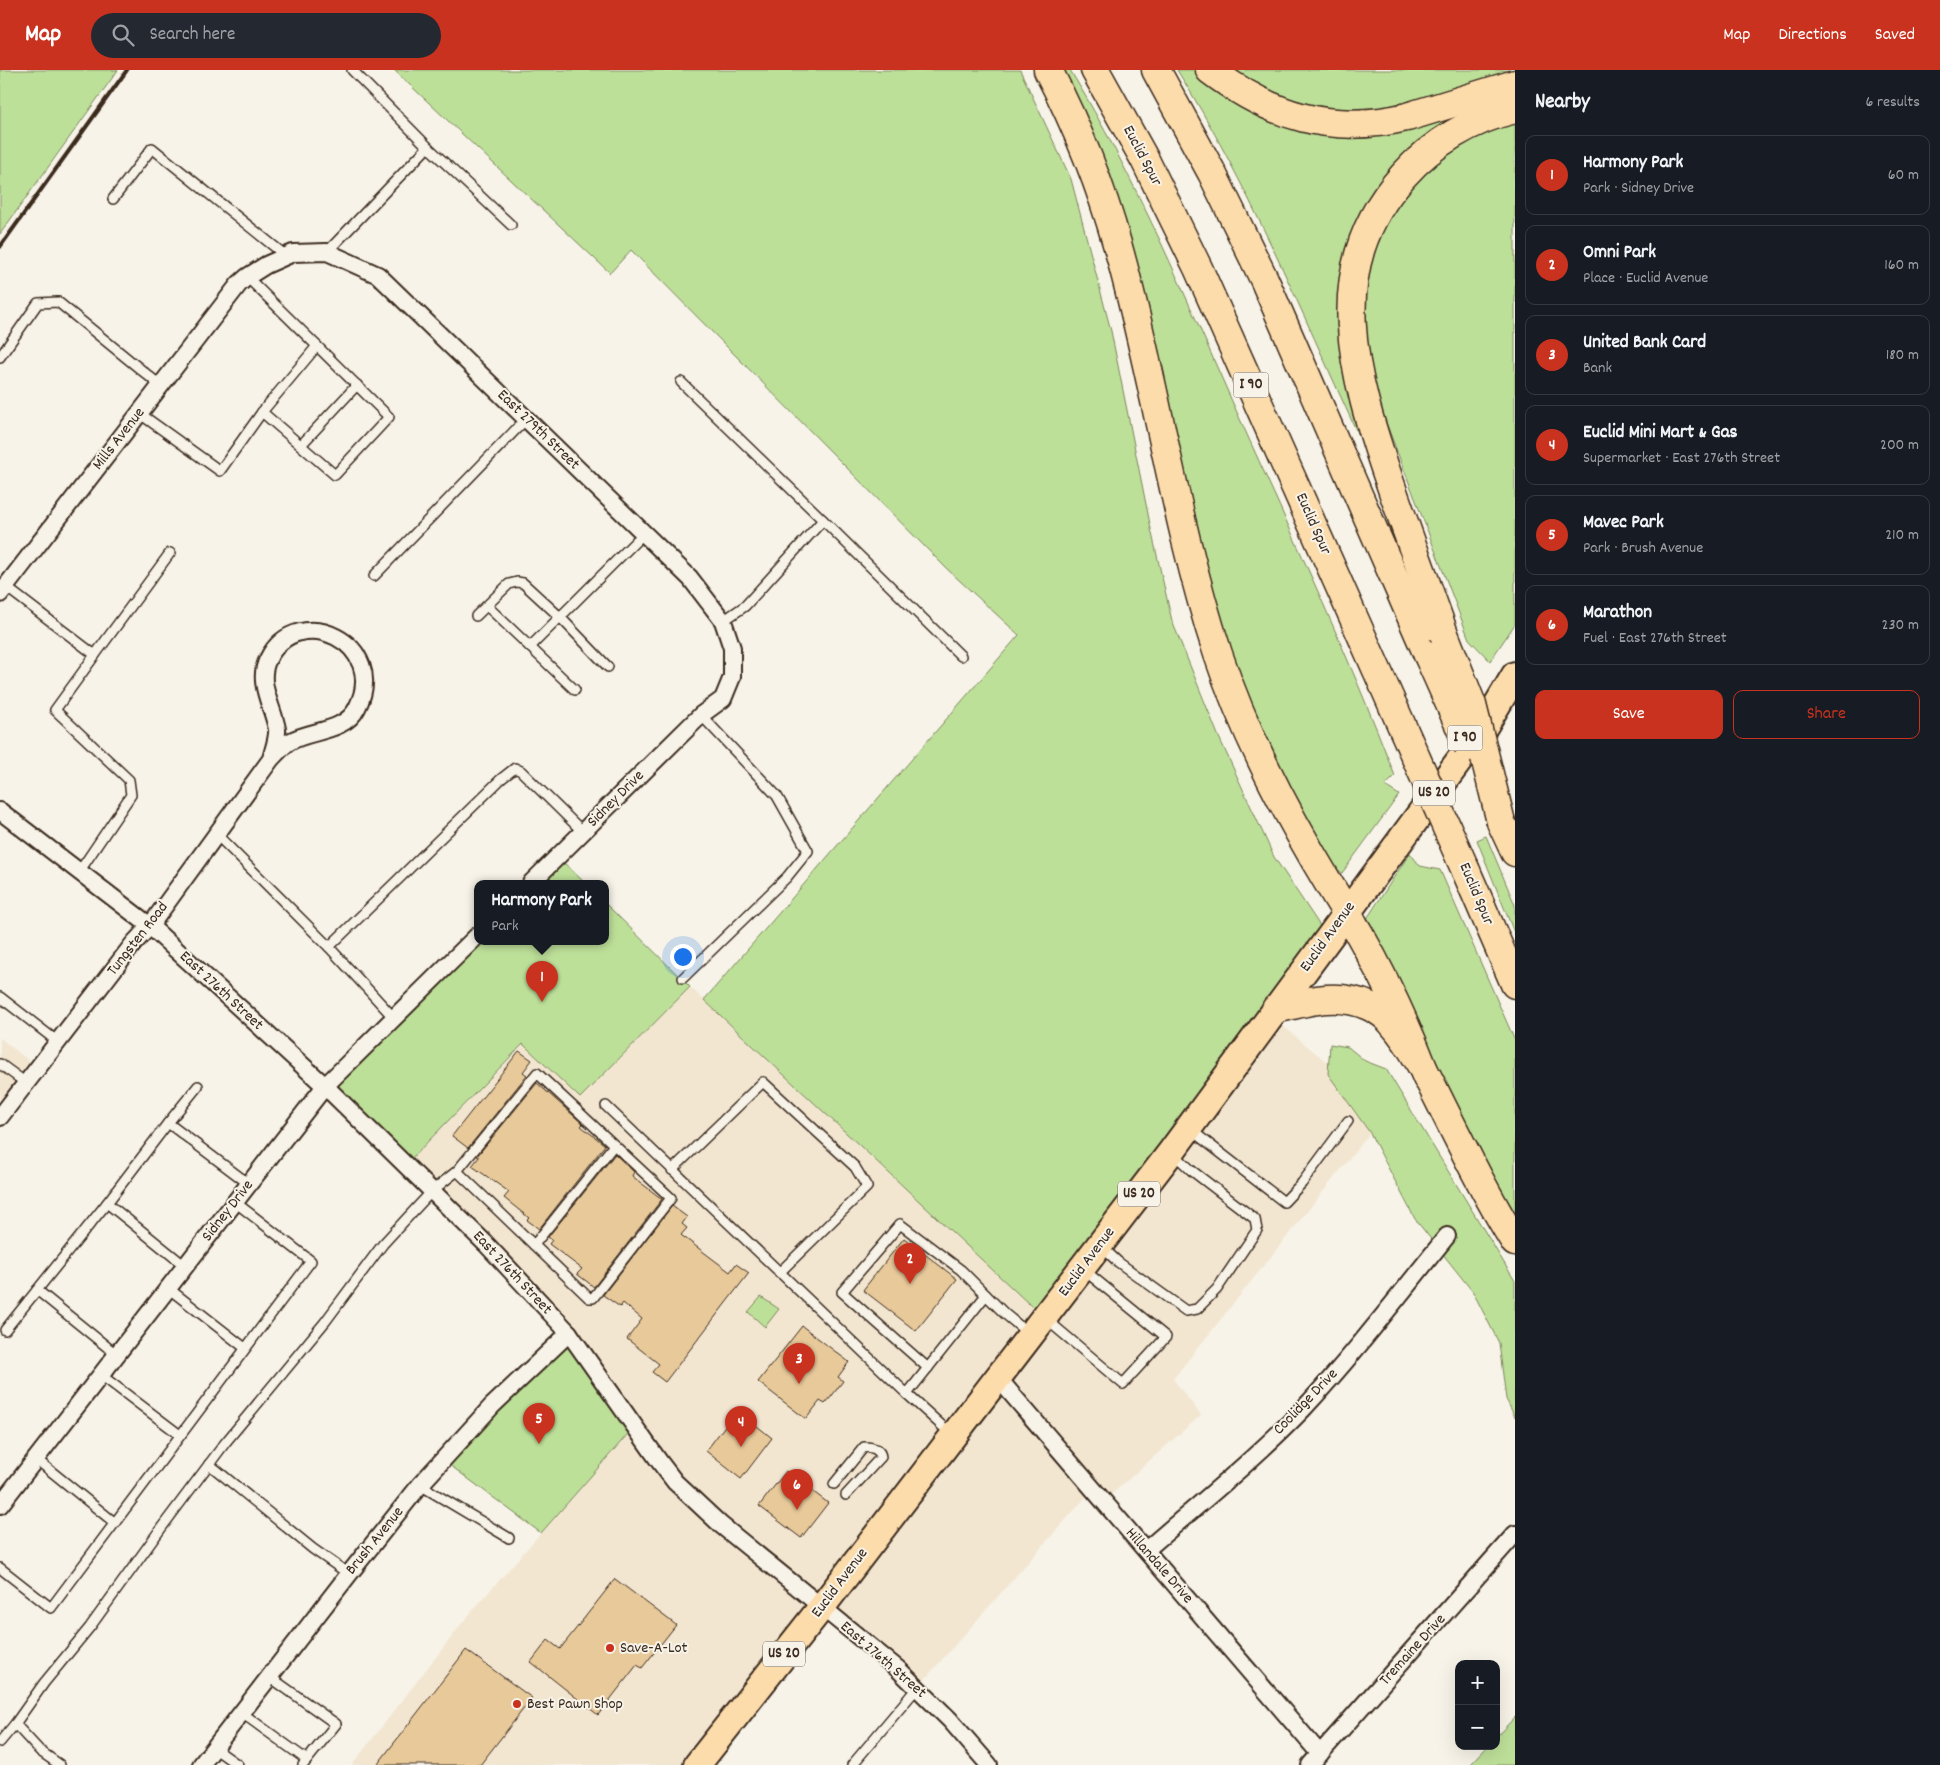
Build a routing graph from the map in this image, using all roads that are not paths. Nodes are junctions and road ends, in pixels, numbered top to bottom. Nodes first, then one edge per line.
1 (352, 70) edge
2 (1048, 70) edge
3 (1095, 70) edge
4 (1156, 70) edge
5 (1210, 70) edge
6 (1515, 84) edge
7 (1515, 109) edge
8 (428, 146) junction
9 (113, 199) dead end
10 (511, 225) dead end
11 (327, 252) junction
12 (286, 256) junction
13 (243, 280) junction
14 (318, 346) junction
15 (0, 357) edge
16 (681, 382) dead end
17 (357, 385) junction
18 (161, 386) junction
19 (262, 412) junction
20 (139, 414) junction
21 (526, 418) junction
22 (302, 444) junction
23 (823, 520) junction
24 (644, 533) junction
25 (170, 554) dead end
26 (374, 576) dead end
27 (3, 590) edge
28 (487, 606) junction
29 (476, 616) dead end
30 (560, 617) junction
31 (723, 621) junction
32 (1436, 644) junction
33 (530, 647) junction
34 (95, 655) junction
35 (961, 656) dead end
36 (608, 667) dead end
37 (1515, 675) edge
38 (575, 690) dead end
39 (701, 715) junction
40 (271, 759) junction
41 (0, 811) edge
42 (583, 832) junction
43 (216, 834) junction
44 (1515, 852) edge
45 (79, 872) junction
46 (534, 880) edge
47 (1346, 912) junction
48 (150, 926) junction
49 (474, 939) edge
50 (329, 947) junction
51 (684, 978) dead end
52 (1515, 984) edge
53 (0, 997) edge
54 (1276, 1009) junction
55 (394, 1018) junction
56 (58, 1042) junction
57 (0, 1064) edge
58 (1427, 1078) junction
59 (26, 1083) junction
60 (198, 1086) dead end
61 (325, 1086) junction
62 (606, 1106) dead end
63 (0, 1116) edge
64 (1348, 1121) dead end
65 (168, 1123) junction
66 (1188, 1129) junction
67 (614, 1146) junction
68 (1171, 1152) junction
69 (672, 1170) junction
70 (457, 1171) junction
71 (249, 1184) junction
72 (432, 1191) junction
73 (235, 1202) junction
74 (107, 1203) junction
75 (1446, 1236) dead end
76 (1515, 1242) edge
77 (534, 1245) junction
78 (1100, 1245) junction
79 (185, 1266) junction
80 (1082, 1268) junction
81 (779, 1273) junction
82 (168, 1288) junction
83 (37, 1290) junction
84 (986, 1295) junction
85 (1038, 1326) junction
86 (5, 1330) dead end
87 (568, 1333) junction
88 (245, 1348) junction
89 (117, 1355) junction
90 (928, 1368) junction
91 (101, 1375) junction
92 (998, 1378) junction
93 (907, 1394) junction
94 (180, 1436) junction
95 (953, 1436) junction
96 (36, 1459) junction
97 (209, 1464) junction
98 (834, 1484) dead end
99 (420, 1485) junction
100 (846, 1495) dead end
101 (0, 1505) edge
102 (115, 1522) junction
103 (1515, 1534) edge
104 (510, 1538) dead end
105 (1146, 1550) junction
106 (0, 1568) edge
107 (348, 1574) junction
108 (821, 1608) junction
109 (270, 1677) junction
110 (917, 1688) junction
111 (242, 1712) junction
112 (15, 1724) junction
113 (0, 1742) edge
114 (214, 1748) junction
115 (1315, 1760) edge
116 (305, 1763) edge
117 (60, 1765) edge
118 (201, 1765) edge
119 (238, 1765) edge
120 (697, 1765) edge
121 (852, 1765) edge
122 (989, 1765) edge

1 - 8 lane
2 - 47 highway
3 - 52 highway, Euclid Spur / I 90, bridge
4 - 32 highway
5 - 6 highway
7 - 32 highway
8 - 10 lane
8 - 11 lane
9 - 12 lane
11 - 12 street, East 279th Street
11 - 21 street, East 279th Street
12 - 13 street, East 279th Street
13 - 14 lane
13 - 18 street, Mills Avenue
14 - 17 lane
14 - 19 lane
15 - 18 lane
16 - 23 lane
17 - 22 lane
17 - 22 lane
18 - 20 street, Mills Avenue
19 - 20 lane
19 - 22 lane
20 - 27 street, Mills Avenue
21 - 24 street, East 279th Street
21 - 26 lane
23 - 31 lane
23 - 35 lane
24 - 30 lane
24 - 31 street, East 279th Street
25 - 34 lane
27 - 34 lane
28 - 29 lane
28 - 30 lane
28 - 33 lane
30 - 33 lane
30 - 36 lane
31 - 39 street, East 279th Street
32 - 44 highway, bridge
33 - 38 lane
34 - 45 lane
37 - 47 main road, Euclid Avenue / US 20
39 - 42 street, Sidney Drive
39 - 51 lane
40 - 40 street, Tungsten Road
40 - 43 street, Tungsten Road
41 - 45 street, East 276th Street
42 - 46 street, Sidney Drive
42 - 50 lane
43 - 48 street, Tungsten Road
43 - 50 lane
45 - 48 street, East 276th Street
47 - 54 main road, Euclid Avenue / US 20
47 - 58 highway
48 - 56 street, Tungsten Road
48 - 61 street, East 276th Street
49 - 55 street, Sidney Drive
50 - 55 lane
53 - 56 lane
54 - 58 highway
54 - 66 main road, Euclid Avenue / US 20
55 - 61 street, Sidney Drive
56 - 59 street, Tungsten Road
57 - 59 lane
58 - 76 highway
59 - 63 street, Tungsten Road
60 - 65 lane
61 - 71 street, Sidney Drive
61 - 72 street, East 276th Street
62 - 69 lane
64 - 66 lane
65 - 71 lane
65 - 74 lane
66 - 68 main road, Euclid Avenue / US 20
67 - 70 lane
67 - 77 lane
67 - 77 lane
68 - 78 main road, Euclid Avenue / US 20
68 - 78 lane
69 - 81 lane
69 - 81 lane
70 - 72 lane
70 - 77 lane
71 - 73 street, Sidney Drive
72 - 87 street, East 276th Street
72 - 97 lane
73 - 79 street, Sidney Drive
73 - 88 lane
74 - 79 lane
74 - 83 lane
75 - 105 street, Coolidge Drive
78 - 80 main road, Euclid Avenue / US 20
79 - 82 street, Sidney Drive
80 - 85 main road, Euclid Avenue / US 20
80 - 85 lane
81 - 93 lane
82 - 88 lane
82 - 89 street, Sidney Drive
83 - 86 lane
83 - 89 lane
84 - 85 lane
84 - 90 lane
84 - 90 lane
85 - 92 main road, Euclid Avenue / US 20
87 - 99 street, Brush Avenue
87 - 108 street, East 276th Street
88 - 94 lane
89 - 91 street, Sidney Drive
90 - 93 lane
91 - 94 lane
91 - 96 street, Sidney Drive
92 - 95 main road, Euclid Avenue / US 20
92 - 105 street, Hillandale Drive
93 - 95 lane
94 - 102 lane
95 - 108 main road, Euclid Avenue / US 20
96 - 101 street, Sidney Drive
96 - 102 lane
97 - 107 lane
97 - 112 lane
98 - 100 lane
99 - 104 lane
99 - 107 street, Brush Avenue
102 - 106 lane
103 - 115 street, Tremaine Drive
105 - 115 street, Hillandale Drive
107 - 109 street, Brush Avenue
108 - 110 street, East 276th Street
108 - 120 main road, Euclid Avenue / US 20
109 - 111 street, Brush Avenue
109 - 116 lane
110 - 121 lane
110 - 122 street, East 276th Street
111 - 114 street, Brush Avenue
111 - 116 lane
112 - 113 lane
112 - 117 lane
114 - 118 street, Brush Avenue
114 - 119 lane

